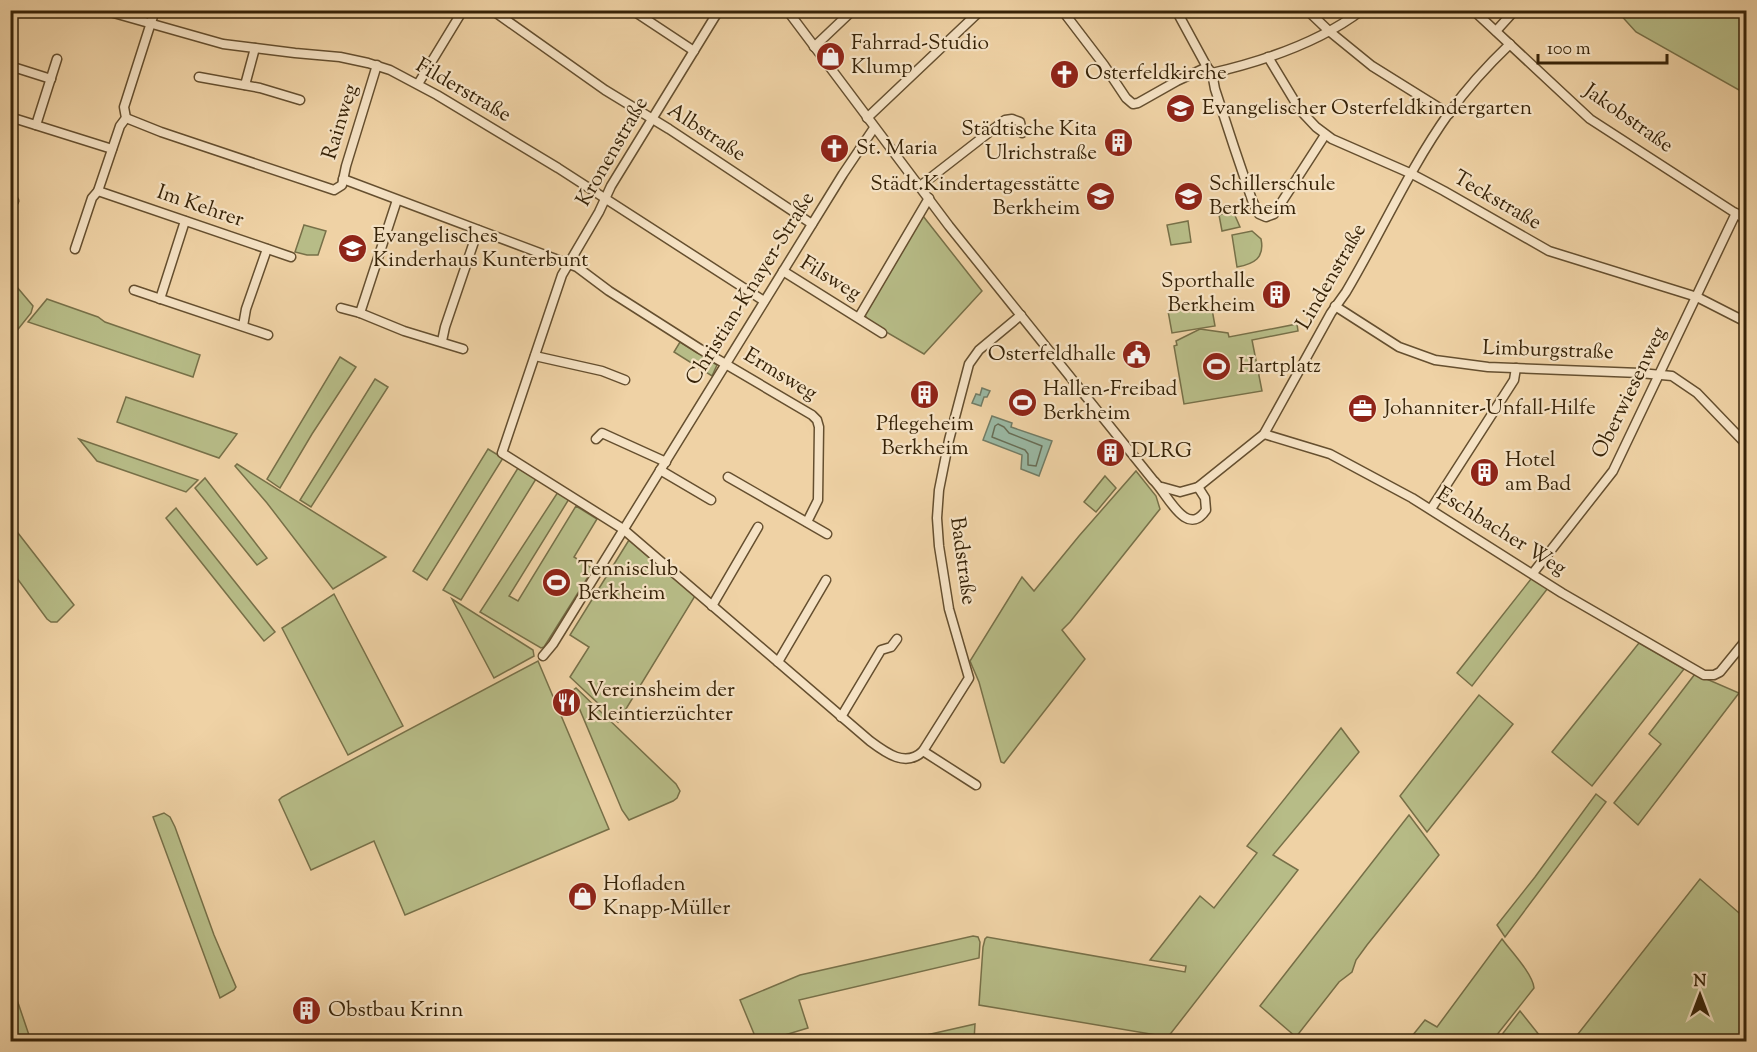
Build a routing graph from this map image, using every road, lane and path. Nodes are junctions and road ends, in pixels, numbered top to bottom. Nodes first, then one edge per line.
1 (103, 10) edge
2 (155, 10) edge
3 (463, 10) edge
4 (492, 10) edge
5 (632, 10) edge
6 (719, 10) edge
7 (787, 10) edge
8 (854, 10) edge
9 (981, 10) edge
10 (1062, 10) edge
11 (1176, 10) edge
12 (1307, 10) edge
13 (1362, 10) edge
14 (1473, 10) edge
15 (1515, 10) edge
16 (151, 25) junction
17 (1329, 31) junction
18 (1496, 31) junction
19 (1510, 44) junction
20 (814, 47) junction
21 (255, 48) junction
22 (694, 51) junction
23 (1268, 57) junction
24 (57, 59) dead end
25 (377, 65) junction
26 (10, 66) edge
27 (1210, 70) junction
28 (199, 77) dead end
29 (51, 79) junction
30 (418, 84) junction
31 (245, 85) junction
32 (300, 100) dead end
33 (1449, 114) junction
34 (10, 117) edge
35 (126, 118) junction
36 (867, 118) junction
37 (652, 120) junction
38 (36, 125) junction
39 (874, 128) junction
40 (1022, 133) dead end
41 (1325, 135) junction
42 (112, 149) junction
43 (1412, 174) junction
44 (343, 179) junction
45 (920, 186) junction
46 (98, 191) junction
47 (606, 198) junction
48 (929, 198) junction
49 (397, 200) junction
50 (1736, 213) junction
51 (1746, 220) edge
52 (185, 221) junction
53 (812, 224) junction
54 (478, 230) junction
55 (75, 249) dead end
56 (267, 249) junction
57 (291, 257) dead end
58 (568, 263) junction
59 (783, 271) junction
60 (134, 290) dead end
61 (1696, 297) junction
62 (160, 299) junction
63 (765, 302) junction
64 (1335, 306) junction
65 (340, 308) dead end
66 (360, 313) junction
67 (1021, 315) junction
68 (859, 317) junction
69 (1746, 322) edge
70 (243, 326) junction
71 (882, 333) dead end
72 (268, 335) dead end
73 (442, 341) junction
74 (463, 349) dead end
75 (535, 356) junction
76 (726, 364) junction
77 (1516, 368) junction
78 (1660, 374) junction
79 (625, 380) dead end
80 (1264, 434) junction
81 (596, 439) dead end
82 (1746, 444) edge
83 (666, 462) junction
84 (660, 470) junction
85 (728, 477) dead end
86 (1161, 486) junction
87 (1198, 487) junction
88 (711, 500) dead end
89 (1431, 509) junction
90 (807, 522) junction
91 (758, 527) dead end
92 (623, 529) junction
93 (827, 534) dead end
94 (1533, 573) junction
95 (826, 580) dead end
96 (712, 606) junction
97 (897, 639) dead end
98 (1746, 640) edge
99 (543, 656) dead end
100 (778, 662) junction
101 (841, 717) junction
102 (923, 752) junction
103 (976, 785) dead end

1 - 16 street, Filderstraße
2 - 16 street
3 - 30 street
4 - 37 street, Albstraße
5 - 22 street
6 - 22 street, Kronenstraße
7 - 20 street
8 - 20 street
9 - 36 street
10 - 27 street
11 - 27 street
12 - 17 street
13 - 17 street
14 - 18 street, Jakobstraße
15 - 18 street
16 - 21 street, Filderstraße
16 - 35 street
17 - 23 street
17 - 33 street
18 - 19 street, Jakobstraße
19 - 33 street, Lindenstraße
19 - 50 street, Jakobstraße
20 - 36 street
21 - 25 street, Filderstraße
21 - 31 street
22 - 37 street, Kronenstraße
23 - 27 street
23 - 41 street, Teckstraße
24 - 29 street
25 - 30 street, Filderstraße
25 - 44 street, Rainweg
26 - 29 street
27 - 41 street
28 - 31 street
29 - 38 street
30 - 47 street, Filderstraße
31 - 32 street
33 - 43 street, Lindenstraße
34 - 38 street
35 - 42 street
35 - 44 street, Rainweg
36 - 39 street
37 - 47 street, Kronenstraße
37 - 53 street, Albstraße
38 - 42 street
39 - 45 street
39 - 53 street, Christian-Knayer-Straße
40 - 45 street
41 - 43 street, Teckstraße
42 - 46 street
43 - 61 street, Teckstraße
43 - 64 street, Lindenstraße
44 - 49 street
45 - 48 street
46 - 52 street, Im Kehrer
46 - 55 street
47 - 58 street, Kronenstraße
47 - 63 street, Filderstraße
48 - 67 street
48 - 68 street, Filsweg
49 - 54 street
49 - 66 street
50 - 51 street, Jakobstraße
50 - 61 street, Oberwiesenweg
52 - 56 street, Im Kehrer
52 - 62 street
53 - 59 street, Christian-Knayer-Straße
54 - 58 street
54 - 73 street
56 - 57 street, Im Kehrer
56 - 70 street
58 - 75 street, Kronenstraße
58 - 76 street
59 - 63 street, Christian-Knayer-Straße
59 - 68 street, Filsweg
60 - 62 street
61 - 69 street, Teckstraße
61 - 78 street, Oberwiesenweg
62 - 70 street
63 - 76 street, Christian-Knayer-Straße
64 - 77 street, Limburgstraße
64 - 80 street, Lindenstraße
65 - 66 street
66 - 73 street
67 - 86 street
67 - 102 street, Badstraße
68 - 71 street, Filsweg
70 - 72 street
73 - 74 street
75 - 79 street
75 - 92 street, Kronenstraße
76 - 83 street, Christian-Knayer-Straße
76 - 90 street, Ermsweg
77 - 78 street, Limburgstraße
77 - 89 street
78 - 82 street, Limburgstraße
78 - 94 street, Oberwiesenweg
80 - 87 street, Lindenstraße
80 - 89 street, Eschbacher Weg
81 - 83 street
83 - 84 street, Christian-Knayer-Straße
84 - 88 street
84 - 92 street, Christian-Knayer-Straße
85 - 90 street
86 - 87 street
86 - 87 street
89 - 94 street, Eschbacher Weg
90 - 93 street
91 - 96 street
92 - 96 street
92 - 99 street, Christian-Knayer-Straße
94 - 98 street, Eschbacher Weg
95 - 100 street
96 - 100 street
97 - 101 street
100 - 101 street
101 - 102 street
102 - 103 street

